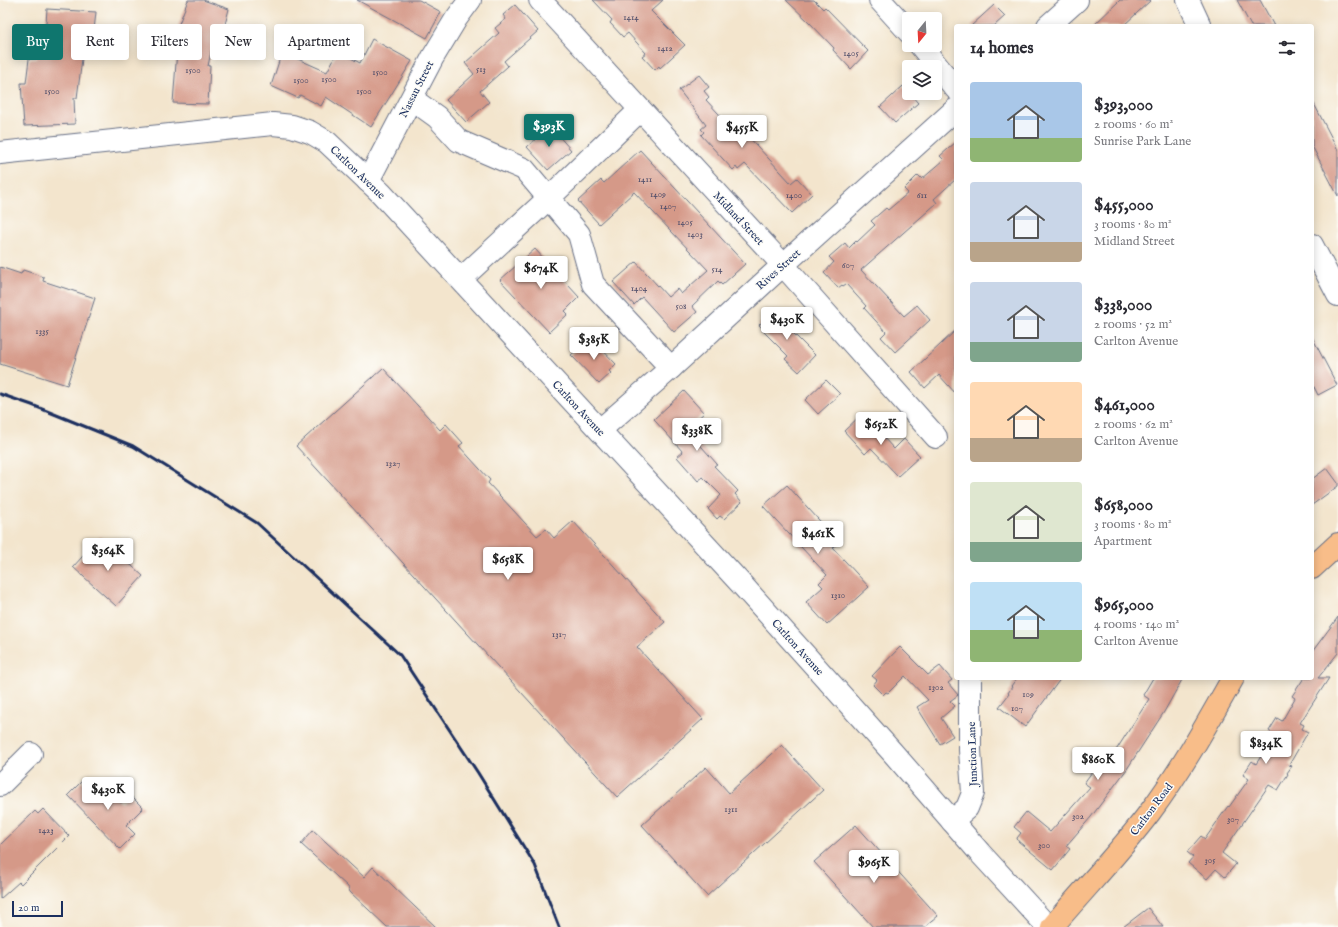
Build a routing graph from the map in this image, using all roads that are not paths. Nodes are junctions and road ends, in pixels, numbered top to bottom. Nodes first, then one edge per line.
1 (470, 0) edge
2 (540, 0) edge
3 (880, 0) edge
4 (1078, 0) edge
5 (1188, 0) edge
6 (902, 24) edge
7 (1050, 24) edge
8 (1199, 24) edge
9 (926, 52) edge
10 (954, 87) edge
11 (412, 99) junction
12 (640, 110) junction
13 (954, 111) edge
14 (0, 153) edge
15 (368, 181) junction
16 (549, 198) junction
17 (1314, 249) edge
18 (783, 265) junction
19 (461, 280) junction
20 (1338, 295) edge
21 (671, 368) junction
22 (600, 430) junction
23 (936, 437) dead end
24 (1338, 544) edge
25 (1314, 566) edge
26 (970, 680) edge
27 (1232, 680) edge
28 (31, 754) dead end
29 (0, 785) edge
30 (952, 821) junction
31 (1048, 927) edge
32 (1052, 927) edge

1 - 11 street, Nassau Street
2 - 12 street, Midland Street
3 - 6 street
4 - 7 street
5 - 8 street
9 - 10 street
11 - 15 street, Nassau Street
11 - 16 street
12 - 16 street
12 - 18 street, Midland Street
13 - 18 street, Rives Street
14 - 15 street, Carlton Avenue
15 - 19 street, Carlton Avenue
16 - 19 street
16 - 21 street
17 - 20 street
18 - 21 street, Rives Street
18 - 23 street, Midland Street
19 - 22 street, Carlton Avenue
21 - 22 street, Rives Street
22 - 30 street, Carlton Avenue
24 - 25 main road
26 - 30 street, Junction Lane
27 - 32 main road, Carlton Road
28 - 29 street
30 - 31 street, Carlton Avenue

